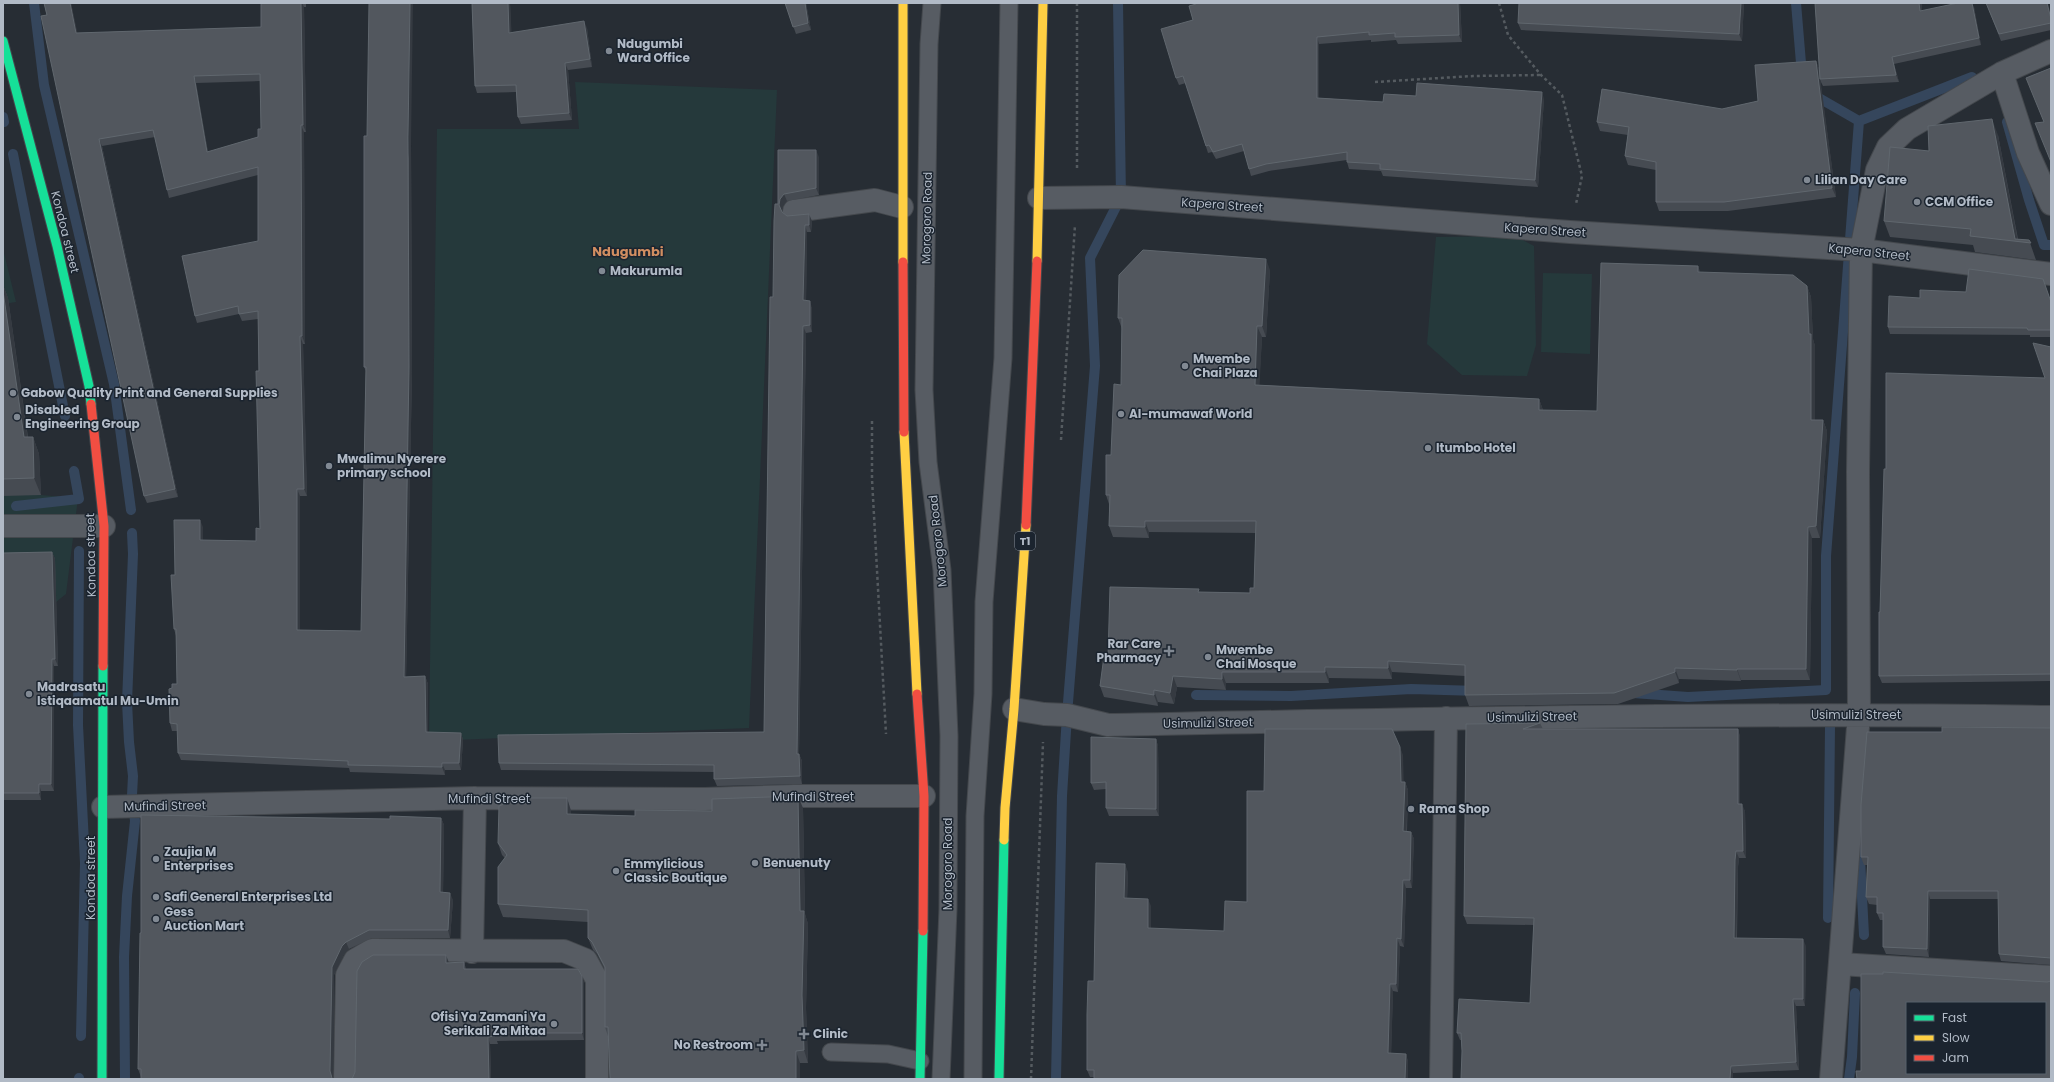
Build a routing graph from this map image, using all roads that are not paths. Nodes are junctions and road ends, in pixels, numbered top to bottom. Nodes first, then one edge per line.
1 (903, 3) edge
2 (932, 3) edge
3 (1008, 3) edge
4 (1042, 3) edge
5 (3, 41) edge
6 (2051, 51) edge
7 (2002, 73) junction
8 (1039, 198) junction
9 (2051, 204) edge
10 (902, 207) junction
11 (794, 211) dead end
12 (1861, 250) junction
13 (2051, 274) edge
14 (3, 526) edge
15 (104, 526) junction
16 (1014, 709) junction
17 (1859, 714) junction
18 (2051, 717) edge
19 (1446, 718) junction
20 (924, 796) junction
21 (475, 798) junction
22 (103, 807) junction
23 (472, 952) junction
24 (1840, 964) junction
25 (2051, 977) edge
26 (831, 1052) dead end
27 (920, 1061) junction
28 (102, 1079) edge
29 (345, 1079) edge
30 (597, 1079) edge
31 (920, 1079) edge
32 (941, 1079) edge
33 (973, 1079) edge
34 (999, 1079) edge
35 (1441, 1079) edge
36 (1831, 1079) edge

1 - 10 main road, Morogoro Road
2 - 32 lane, Morogoro Road
3 - 33 lane
4 - 8 main road, T1
5 - 15 main road, Kondoa street
6 - 7 street
7 - 9 street
7 - 12 street
8 - 12 street, Kapera Street
8 - 16 main road, T1
10 - 11 street
10 - 20 main road, Morogoro Road
12 - 13 street, Kapera Street
12 - 17 street
14 - 15 street
15 - 22 main road, Kondoa street
16 - 19 street, Usimulizi Street
16 - 34 main road, T1
17 - 18 street, Usimulizi Street
17 - 19 street, Usimulizi Street
17 - 24 street
19 - 35 street
20 - 21 street, Mufindi Street
20 - 27 main road, Morogoro Road
21 - 22 street, Mufindi Street
21 - 23 street
22 - 28 main road, Kondoa street
23 - 29 street
23 - 30 street
24 - 25 street
24 - 36 street
26 - 27 lane
27 - 31 main road, Morogoro Road

